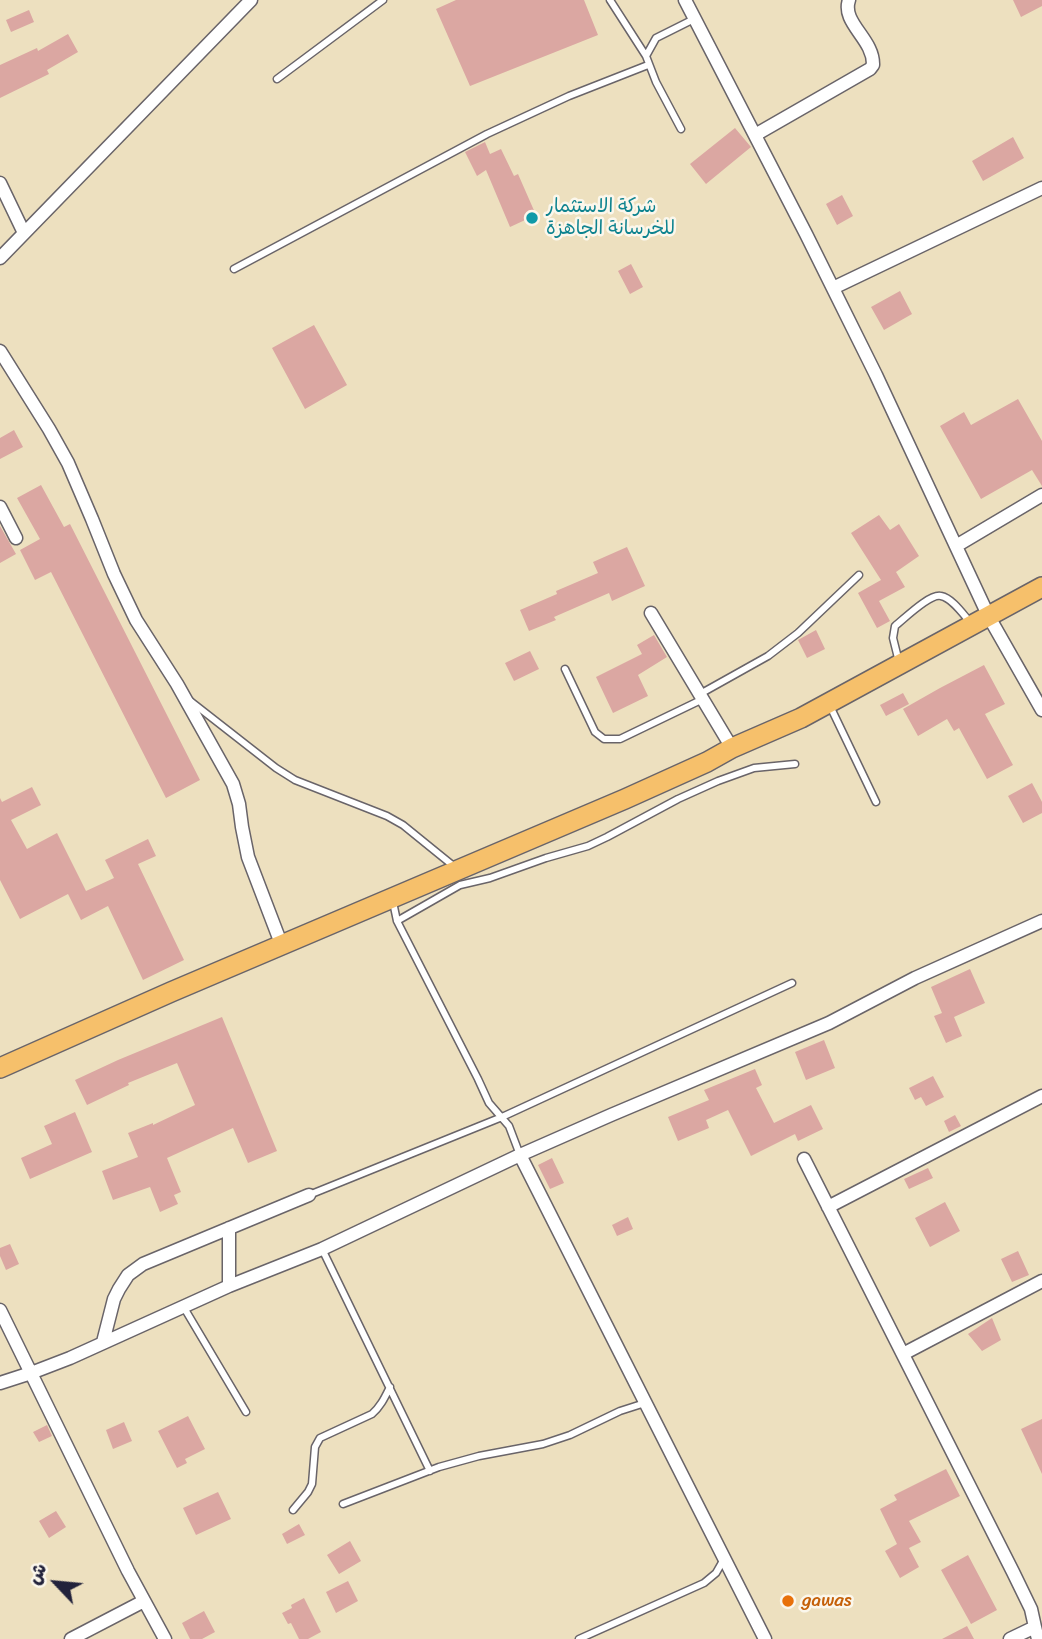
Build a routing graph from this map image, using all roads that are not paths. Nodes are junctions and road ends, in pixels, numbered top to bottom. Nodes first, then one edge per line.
1 (251, 0) edge
2 (383, 0) edge
3 (610, 0) edge
4 (685, 0) edge
5 (849, 0) edge
6 (694, 19) junction
7 (646, 56) junction
8 (648, 65) junction
9 (277, 79) dead end
10 (681, 129) dead end
11 (755, 135) junction
12 (0, 183) edge
13 (1042, 188) edge
14 (24, 233) junction
15 (0, 258) edge
16 (234, 269) dead end
17 (833, 288) junction
18 (0, 351) edge
19 (1042, 495) edge
20 (0, 507) edge
21 (16, 538) dead end
22 (956, 546) junction
23 (859, 575) dead end
24 (1042, 587) edge
25 (651, 613) dead end
26 (981, 621) junction
27 (900, 664) junction
28 (565, 669) dead end
29 (184, 695) junction
30 (701, 696) junction
31 (828, 702) junction
32 (1042, 710) edge
33 (732, 748) junction
34 (795, 764) dead end
35 (876, 802) dead end
36 (457, 869) junction
37 (392, 899) junction
38 (397, 920) junction
39 (1042, 921) edge
40 (282, 946) junction
41 (792, 982) dead end
42 (0, 1068) edge
43 (1042, 1096) edge
44 (502, 1117) junction
45 (520, 1155) junction
46 (804, 1159) dead end
47 (309, 1195) joint
48 (828, 1207) junction
49 (229, 1228) junction
50 (322, 1249) junction
51 (1042, 1281) edge
52 (229, 1286) junction
53 (183, 1306) junction
54 (1, 1313) edge
55 (103, 1342) junction
56 (903, 1354) junction
57 (32, 1373) junction
58 (0, 1383) edge
59 (390, 1387) junction
60 (645, 1403) junction
61 (246, 1412) dead end
62 (430, 1471) junction
63 (343, 1504) dead end
64 (293, 1510) dead end
65 (724, 1559) junction
66 (144, 1601) junction
67 (1037, 1633) edge
68 (71, 1639) edge
69 (165, 1639) edge
70 (579, 1639) edge
71 (765, 1639) edge
72 (1010, 1639) edge

1 - 14 street
2 - 9 lane
3 - 7 lane
4 - 6 street
5 - 11 street
6 - 7 lane
6 - 11 street
7 - 8 lane
8 - 10 lane
8 - 16 lane
11 - 17 street
12 - 14 street
13 - 17 street
14 - 15 street
17 - 22 street
18 - 29 street
19 - 22 street
20 - 21 street
22 - 26 street
23 - 30 lane
24 - 26 main road
25 - 30 street
26 - 27 main road
26 - 27 lane
26 - 32 street
27 - 31 main road
28 - 30 lane
29 - 36 lane
29 - 40 street
30 - 33 street
31 - 33 main road
31 - 35 lane
33 - 36 main road
34 - 38 lane
36 - 37 main road
37 - 38 lane
37 - 40 main road
38 - 44 lane
39 - 45 street
40 - 42 main road
41 - 44 lane
43 - 48 street
44 - 45 lane
44 - 47 lane
45 - 50 street
45 - 60 street
46 - 48 street
47 - 49 street
48 - 56 street
49 - 52 street
49 - 55 street
50 - 52 street
50 - 59 lane
51 - 56 street
52 - 53 street
53 - 55 street
53 - 61 lane
54 - 57 street
55 - 57 street
56 - 67 street
57 - 58 street
57 - 66 street
59 - 62 lane
59 - 64 lane
60 - 62 lane
60 - 65 street
62 - 63 lane
65 - 70 lane
65 - 71 street
66 - 68 street
66 - 69 street
67 - 72 street

